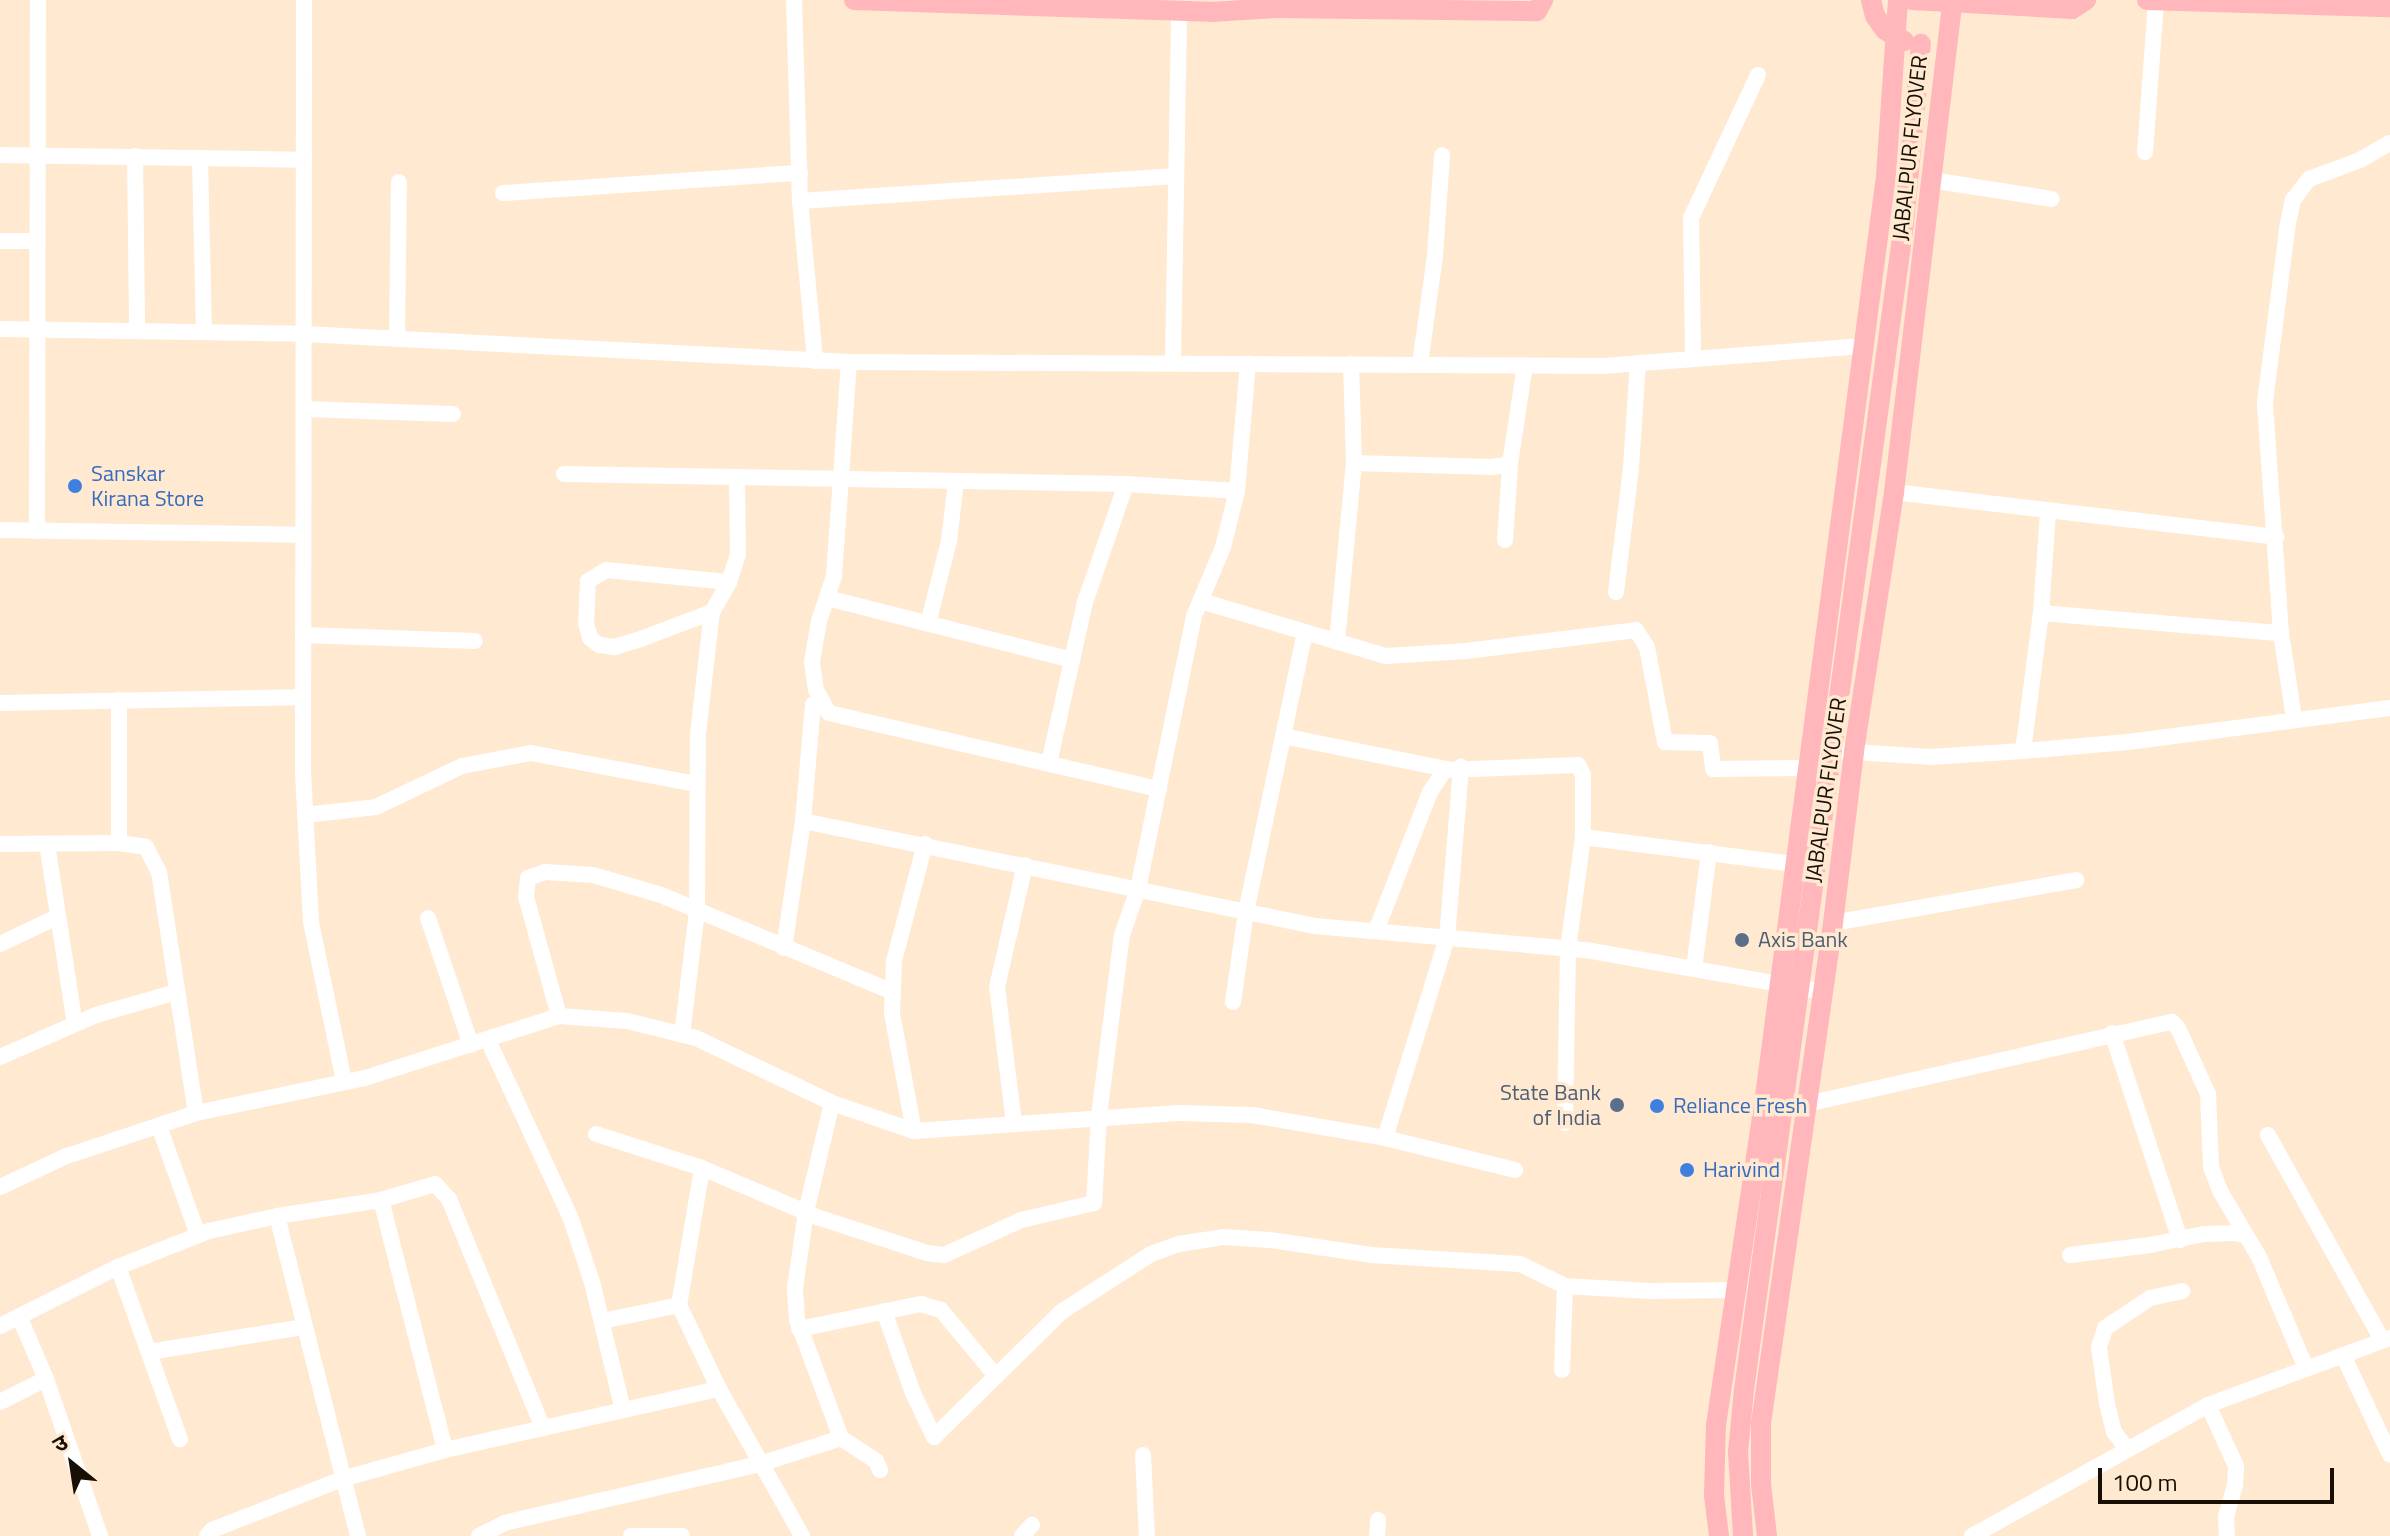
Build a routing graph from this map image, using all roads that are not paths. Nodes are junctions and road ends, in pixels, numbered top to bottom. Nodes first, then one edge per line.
1 (38, 0) edge
2 (304, 0) edge
3 (794, 0) edge
4 (854, 0) edge
5 (872, 0) edge
6 (1543, 0) edge
7 (1862, 0) edge
8 (1871, 0) edge
9 (1898, 0) edge
10 (1912, 0) edge
11 (2086, 0) edge
12 (2147, 0) edge
13 (1960, 1) edge
14 (2156, 1) edge
15 (1210, 6) edge
16 (2390, 7) edge
17 (1179, 12) junction
18 (1921, 44) junction
19 (1758, 75) dead end
20 (2390, 143) edge
21 (2145, 152) dead end
22 (36, 154) junction
23 (0, 155) edge
24 (1442, 155) dead end
25 (135, 156) junction
26 (200, 158) junction
27 (304, 160) junction
28 (800, 173) junction
29 (1175, 176) junction
30 (1931, 180) junction
31 (399, 182) dead end
32 (503, 193) dead end
33 (2052, 199) dead end
34 (800, 201) junction
35 (0, 241) edge
36 (36, 241) junction
37 (37, 328) junction
38 (0, 329) edge
39 (137, 330) junction
40 (204, 332) junction
41 (304, 334) junction
42 (397, 339) junction
43 (1863, 346) junction
44 (1693, 358) junction
45 (815, 361) junction
46 (849, 362) junction
47 (1173, 362) junction
48 (1248, 363) junction
49 (1638, 363) junction
50 (1351, 364) junction
51 (1420, 364) junction
52 (1525, 365) junction
53 (304, 409) junction
54 (453, 414) dead end
55 (1354, 463) junction
56 (1510, 464) junction
57 (564, 474) dead end
58 (737, 478) junction
59 (842, 480) junction
60 (956, 481) junction
61 (1126, 484) junction
62 (1237, 491) junction
63 (1894, 492) junction
64 (2048, 512) junction
65 (0, 530) edge
66 (37, 531) junction
67 (303, 535) junction
68 (2276, 537) junction
69 (1505, 540) dead end
70 (729, 582) junction
71 (1616, 592) dead end
72 (827, 598) junction
73 (1201, 601) junction
74 (712, 612) junction
75 (2041, 613) junction
76 (928, 624) junction
77 (1305, 632) junction
78 (2281, 633) junction
79 (303, 635) junction
80 (475, 641) dead end
81 (1337, 642) junction
82 (1072, 660) junction
83 (303, 697) junction
84 (119, 700) junction
85 (0, 703) edge
86 (813, 704) dead end
87 (2390, 708) edge
88 (2294, 718) junction
89 (1283, 736) junction
90 (1854, 751) junction
91 (2023, 751) junction
92 (1810, 758) junction
93 (1049, 763) junction
94 (1454, 768) junction
95 (697, 784) junction
96 (1159, 789) junction
97 (305, 815) junction
98 (803, 821) junction
99 (1583, 837) junction
100 (119, 843) junction
101 (0, 844) edge
102 (47, 844) junction
103 (925, 844) junction
104 (1709, 852) junction
105 (1794, 864) junction
106 (1025, 865) junction
107 (2076, 880) dead end
108 (1138, 889) junction
109 (697, 911) junction
110 (1246, 912) junction
111 (57, 917) junction
112 (428, 918) dead end
113 (1833, 923) junction
114 (1376, 931) junction
115 (1447, 938) junction
116 (0, 944) edge
117 (784, 948) junction
118 (1568, 949) junction
119 (1694, 969) junction
120 (1777, 982) junction
121 (177, 992) junction
122 (893, 992) junction
123 (1823, 992) junction
124 (1233, 1002) dead end
125 (559, 1016) junction
126 (75, 1024) junction
127 (2112, 1033) junction
128 (682, 1035) junction
129 (488, 1040) junction
130 (471, 1045) junction
131 (0, 1057) edge
132 (344, 1082) junction
133 (832, 1103) junction
134 (1807, 1104) junction
135 (196, 1113) junction
136 (1099, 1116) junction
137 (1014, 1123) junction
138 (1565, 1123) dead end
139 (159, 1126) junction
140 (914, 1131) junction
141 (596, 1134) dead end
142 (2268, 1135) dead end
143 (1385, 1138) junction
144 (702, 1168) junction
145 (1515, 1170) dead end
146 (0, 1187) edge
147 (381, 1200) junction
148 (806, 1212) junction
149 (277, 1216) junction
150 (198, 1235) junction
151 (2246, 1236) junction
152 (2180, 1240) junction
153 (2070, 1255) dead end
154 (118, 1267) junction
155 (1565, 1286) junction
156 (1735, 1290) junction
157 (2182, 1291) dead end
158 (679, 1305) junction
159 (884, 1311) junction
160 (19, 1316) junction
161 (602, 1321) junction
162 (0, 1326) edge
163 (303, 1327) junction
164 (799, 1329) junction
165 (2386, 1339) edge
166 (149, 1352) junction
167 (2343, 1355) junction
168 (2306, 1368) junction
169 (1562, 1370) dead end
170 (995, 1375) junction
171 (46, 1379) junction
172 (719, 1389) junction
173 (0, 1402) edge
174 (2208, 1405) junction
175 (623, 1410) junction
176 (543, 1428) junction
177 (841, 1438) junction
178 (180, 1439) dead end
179 (2127, 1449) junction
180 (445, 1450) junction
181 (1143, 1455) dead end
182 (2390, 1455) edge
183 (760, 1464) junction
184 (880, 1470) dead end
185 (342, 1479) junction
186 (100, 1536) edge
187 (207, 1536) edge
188 (358, 1536) edge
189 (479, 1536) edge
190 (631, 1536) edge
191 (682, 1536) edge
192 (802, 1536) edge
193 (1147, 1536) edge
194 (1719, 1536) edge
195 (1743, 1536) edge
196 (1767, 1536) edge
197 (1972, 1536) edge
198 (2227, 1536) edge

1 - 22 street
2 - 27 street
3 - 28 street
4 - 5 main road
5 - 17 main road
6 - 15 main road
7 - 8 main road
8 - 18 main road, JABALPUR FLYOVER
9 - 43 main road
10 - 13 main road
11 - 13 main road
12 - 14 main road
13 - 18 main road, JABALPUR FLYOVER
13 - 30 main road
14 - 16 main road
14 - 21 street
15 - 17 main road
17 - 29 street
18 - 195 main road, JABALPUR FLYOVER
19 - 44 street
20 - 68 street
22 - 23 street
22 - 25 street
22 - 36 street
24 - 51 street
25 - 26 street
25 - 39 street
26 - 27 street
26 - 40 street
27 - 41 street
28 - 32 street
28 - 34 street
29 - 34 street
29 - 47 street
30 - 33 street
30 - 63 main road
31 - 42 street
34 - 45 street
35 - 36 street
36 - 37 street
37 - 38 street
37 - 39 street
37 - 66 street
39 - 40 street
40 - 41 street
41 - 42 street
41 - 53 street
42 - 45 street
43 - 44 street
43 - 92 main road
44 - 49 street
45 - 46 street
46 - 47 street
46 - 59 street
47 - 48 street
48 - 50 street
48 - 62 street
49 - 52 street
49 - 71 street
50 - 51 street
50 - 55 street
51 - 52 street
52 - 56 street
53 - 54 street
53 - 67 street
55 - 56 street
55 - 81 street
56 - 69 street
57 - 58 street
58 - 59 street
58 - 70 street
59 - 60 street
59 - 72 street
60 - 61 street
60 - 76 street
61 - 62 street
61 - 82 street
62 - 73 street
63 - 64 street
63 - 90 main road
64 - 68 street
64 - 75 street
65 - 66 street
66 - 67 street
67 - 79 street
68 - 78 street
70 - 74 street
70 - 74 street
72 - 76 street
72 - 93 street
73 - 77 street
73 - 96 street
74 - 95 street
75 - 78 street
75 - 91 street
76 - 82 street
77 - 81 street
77 - 89 street
78 - 88 street
79 - 80 street
79 - 83 street
81 - 92 street
82 - 93 street
83 - 84 street
83 - 97 street
84 - 85 street
84 - 100 street
86 - 98 street
87 - 88 street
88 - 91 street
89 - 94 street
89 - 110 street
90 - 91 street
90 - 92 street
90 - 113 main road
92 - 105 main road
93 - 96 street
94 - 99 street
94 - 114 street
94 - 115 street
95 - 97 street
95 - 109 street
96 - 108 street
97 - 132 street
98 - 103 street
98 - 117 street
99 - 104 street
99 - 118 street
100 - 102 street
100 - 121 street
101 - 102 street
102 - 111 street
103 - 106 street
103 - 122 street
104 - 105 street
104 - 119 street
105 - 120 main road
106 - 108 street
106 - 137 street
107 - 113 street
108 - 110 street
108 - 136 street
109 - 117 street
109 - 125 street
109 - 128 street
110 - 114 street
110 - 124 street
111 - 116 street
111 - 126 street
112 - 130 street
113 - 123 main road
114 - 115 street
115 - 118 street
115 - 143 street
117 - 122 street
118 - 119 street
118 - 138 street
119 - 120 street
120 - 123 street
120 - 156 main road
121 - 126 street
121 - 135 street
122 - 140 street
123 - 134 main road
125 - 128 street
125 - 129 street
126 - 131 street
127 - 134 street
127 - 151 street
127 - 152 street
128 - 133 street
129 - 130 street
129 - 161 street
130 - 132 street
132 - 135 street
133 - 140 street
133 - 148 street
134 - 196 main road
135 - 139 street
136 - 137 street
136 - 143 street
136 - 148 street
137 - 140 street
139 - 146 street
139 - 150 street
141 - 144 street
142 - 165 street
143 - 145 street
144 - 148 street
144 - 158 street
147 - 149 street
147 - 176 street
147 - 180 street
148 - 164 street
149 - 150 street
149 - 163 street
150 - 154 street
151 - 152 street
151 - 168 street
152 - 153 street
154 - 160 street
154 - 166 street
155 - 156 street
155 - 169 street
155 - 170 street
156 - 194 main road
157 - 179 street
158 - 161 street
158 - 172 street
159 - 164 street
159 - 170 street
159 - 170 street
160 - 162 street
160 - 171 street
161 - 175 street
163 - 166 street
163 - 185 street
164 - 177 street
165 - 167 street
166 - 178 street
167 - 168 street
167 - 182 street
168 - 174 street
171 - 173 street
171 - 186 street
172 - 175 street
172 - 183 street
174 - 179 street
174 - 198 street
175 - 176 street
176 - 180 street
177 - 183 street
177 - 184 street
179 - 197 street
180 - 185 street
181 - 193 street
183 - 189 street
183 - 192 street
185 - 187 street
185 - 188 street
190 - 191 street

